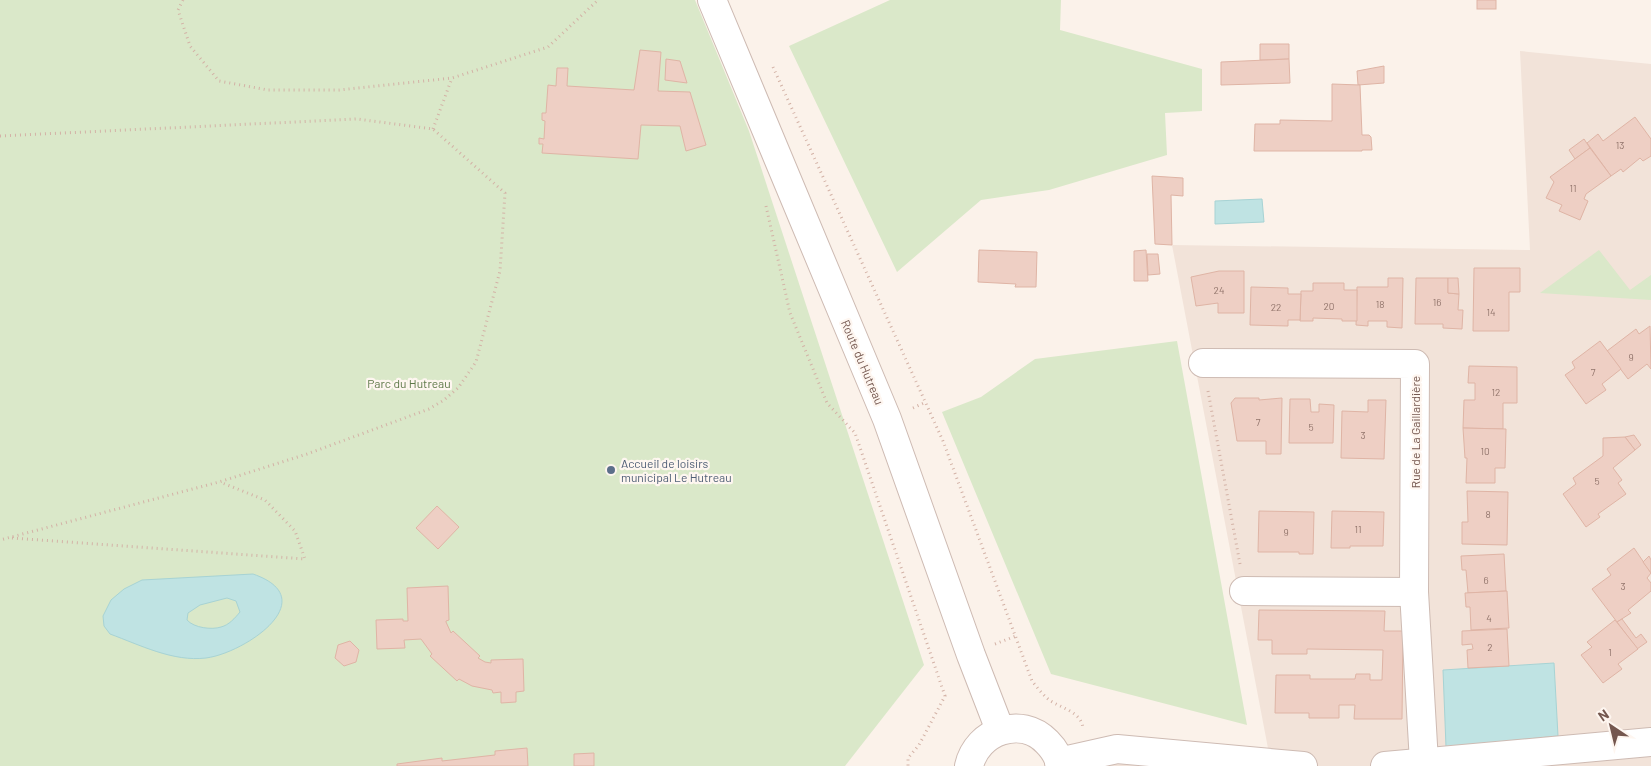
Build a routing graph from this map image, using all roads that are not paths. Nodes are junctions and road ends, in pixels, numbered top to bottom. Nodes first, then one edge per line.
1 (712, 0) edge
2 (1203, 363) road end
3 (1244, 591) road end
4 (1414, 592) junction
5 (1000, 730) junction
6 (1651, 742) edge
7 (1067, 762) edge
8 (1424, 762) junction
9 (969, 766) edge
10 (1303, 766) edge
11 (1385, 766) edge

1 - 5 street, Route du Hutreau
2 - 4 street, Rue de La Gaillardière
3 - 4 street
4 - 8 street, Rue de La Gaillardière
5 - 7 street
5 - 9 street
6 - 8 street
7 - 10 street
8 - 11 street

